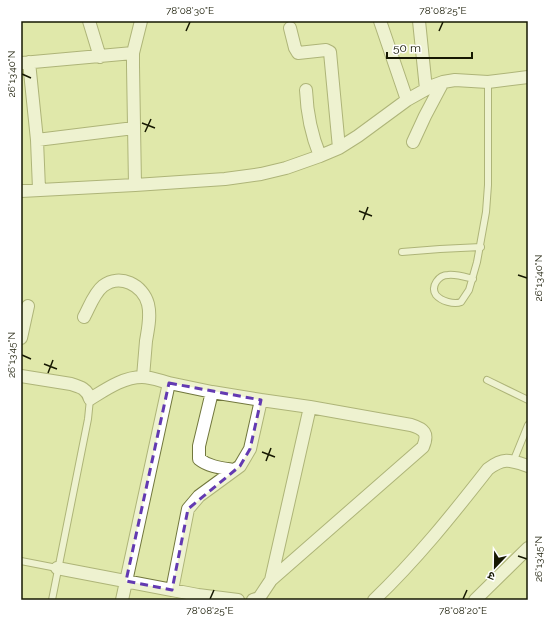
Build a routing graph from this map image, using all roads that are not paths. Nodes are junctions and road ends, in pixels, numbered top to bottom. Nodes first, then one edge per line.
1 (89, 21) edge
2 (141, 21) edge
3 (380, 21) edge
4 (419, 21) edge
5 (290, 28) dead end
6 (134, 53) junction
7 (100, 56) junction
8 (25, 63) edge
9 (528, 77) edge
10 (442, 82) junction
11 (488, 82) junction
12 (426, 89) junction
13 (306, 90) dead end
14 (407, 100) junction
15 (134, 128) junction
16 (37, 140) junction
17 (413, 142) dead end
18 (339, 148) junction
19 (320, 156) junction
20 (135, 185) junction
21 (39, 189) junction
22 (21, 191) edge
23 (481, 247) junction
24 (402, 252) dead end
25 (473, 279) junction
26 (28, 306) dead end
27 (84, 317) dead end
28 (21, 338) edge
29 (21, 376) edge
30 (143, 377) junction
31 (487, 380) dead end
32 (169, 382) junction
33 (212, 392) junction
34 (90, 399) junction
35 (261, 400) junction
36 (528, 400) edge
37 (310, 407) junction
38 (528, 425) edge
39 (513, 462) junction
40 (528, 466) edge
41 (234, 470) junction
42 (528, 548) edge
43 (21, 561) edge
44 (57, 568) junction
45 (271, 580) junction
46 (126, 581) junction
47 (172, 590) junction
48 (197, 598) edge
49 (480, 598) edge
50 (52, 600) edge
51 (122, 600) edge
52 (238, 600) edge
53 (253, 600) edge
54 (374, 600) edge

1 - 7 street
2 - 6 street
3 - 14 street
4 - 12 street
5 - 18 street
6 - 7 street
6 - 15 street
7 - 8 street
8 - 16 street
9 - 11 street
10 - 11 street
10 - 12 street
10 - 17 street
11 - 23 lane
12 - 14 street
13 - 19 street
14 - 18 street
15 - 16 street
15 - 20 street
16 - 21 street
18 - 19 street
19 - 20 street
20 - 21 street
21 - 22 street
23 - 24 lane
23 - 25 lane
25 - 25 lane
26 - 28 street
27 - 30 street
29 - 34 street
30 - 32 street
30 - 34 street
31 - 36 lane
32 - 33 street
32 - 46 street
33 - 35 street
33 - 41 street
34 - 44 lane
35 - 37 street
35 - 41 street
37 - 45 street
37 - 45 street
38 - 39 lane
39 - 40 street
39 - 54 street
41 - 47 street
42 - 49 street
43 - 44 lane
44 - 46 street
44 - 50 lane
45 - 53 street
46 - 47 street
46 - 51 street
47 - 48 street
48 - 52 street

